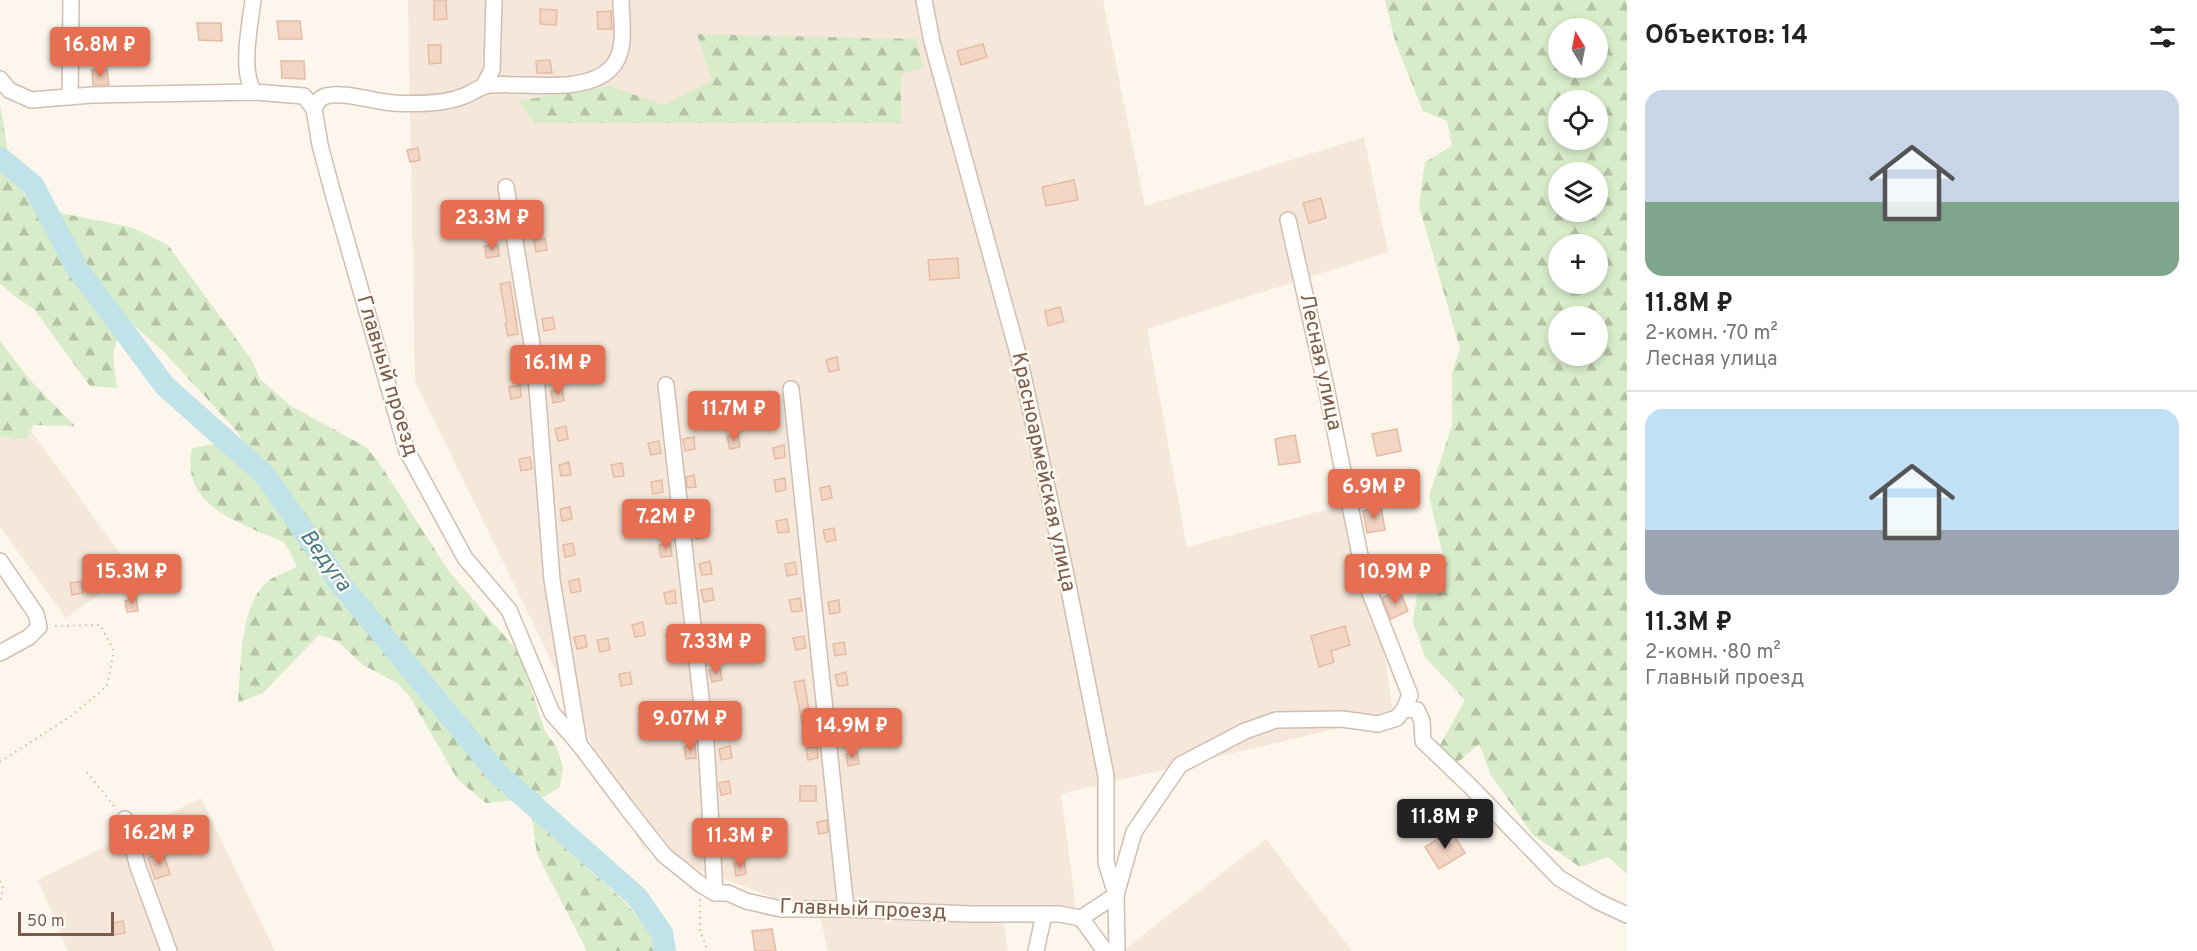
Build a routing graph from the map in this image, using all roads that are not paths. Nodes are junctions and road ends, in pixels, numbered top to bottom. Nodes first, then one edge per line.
1 (71, 0) edge
2 (252, 0) edge
3 (494, 0) edge
4 (621, 0) edge
5 (924, 0) edge
6 (0, 79) edge
7 (484, 85) junction
8 (254, 92) junction
9 (70, 97) junction
10 (314, 109) junction
11 (506, 187) dead end
12 (1288, 220) dead end
13 (666, 385) dead end
14 (791, 389) dead end
15 (0, 561) edge
16 (0, 653) edge
17 (1404, 709) junction
18 (579, 744) junction
19 (125, 819) road end
20 (715, 893) junction
21 (1116, 895) junction
22 (846, 909) junction
23 (1044, 914) junction
24 (1627, 915) edge
25 (1081, 918) junction
26 (169, 951) edge
27 (1036, 951) edge
28 (1105, 951) edge
29 (1117, 951) edge

1 - 9 street
2 - 8 street
3 - 7 street
4 - 7 street
5 - 21 street, Красноармейская улица
6 - 9 street
7 - 10 street
8 - 9 street
8 - 10 street
10 - 18 street, Главный проезд
11 - 18 street
12 - 17 street, Лесная улица
13 - 20 street
14 - 22 street
15 - 16 street
17 - 21 street
17 - 24 street
18 - 20 street, Главный проезд
19 - 26 street
20 - 22 street, Главный проезд
21 - 25 street
21 - 29 street, Красноармейская улица
22 - 23 street, Главный проезд
23 - 25 street, Главный проезд
23 - 27 street
25 - 28 street

